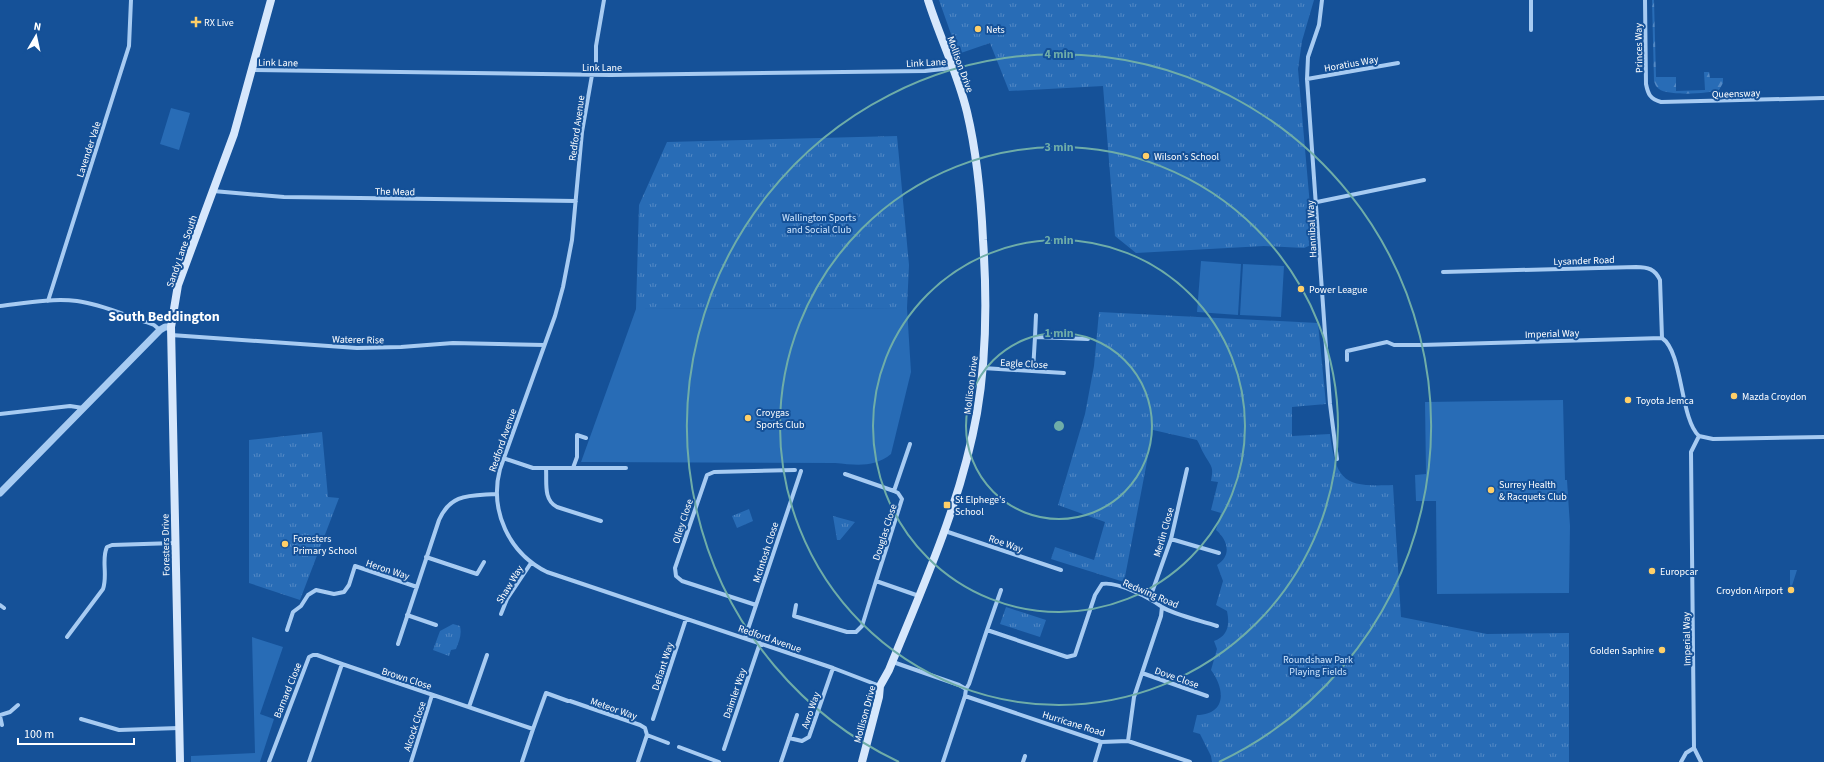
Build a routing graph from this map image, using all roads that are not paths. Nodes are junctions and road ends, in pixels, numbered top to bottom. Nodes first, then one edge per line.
1 (131, 0) edge
2 (271, 0) edge
3 (604, 0) edge
4 (928, 0) edge
5 (1322, 0) edge
6 (1531, 0) edge
7 (1645, 0) edge
8 (1531, 30) dead end
9 (1398, 63) dead end
10 (952, 68) junction
11 (252, 70) junction
12 (592, 75) junction
13 (1307, 79) junction
14 (1649, 96) joint
15 (1824, 98) edge
16 (1424, 180) dead end
17 (213, 191) junction
18 (576, 202) junction
19 (1317, 202) junction
20 (1443, 272) dead end
21 (48, 301) junction
22 (0, 306) edge
23 (1036, 315) dead end
24 (160, 330) junction
25 (171, 331) junction
26 (1035, 337) junction
27 (1662, 338) junction
28 (1088, 339) dead end
29 (544, 345) junction
30 (1347, 360) dead end
31 (983, 368) junction
32 (1033, 372) junction
33 (1064, 373) dead end
34 (83, 408) junction
35 (0, 414) edge
36 (1699, 436) junction
37 (1824, 437) edge
38 (586, 438) dead end
39 (910, 444) dead end
40 (503, 458) junction
41 (1337, 459) dead end
42 (546, 468) junction
43 (573, 468) junction
44 (626, 468) dead end
45 (1187, 469) dead end
46 (795, 470) dead end
47 (801, 471) dead end
48 (845, 474) dead end
49 (894, 491) junction
50 (0, 493) edge
51 (496, 494) junction
52 (601, 521) dead end
53 (945, 531) junction
54 (1171, 539) junction
55 (175, 543) junction
56 (1219, 553) dead end
57 (426, 557) junction
58 (484, 562) dead end
59 (531, 563) junction
60 (1062, 570) dead end
61 (876, 581) junction
62 (417, 587) junction
63 (1001, 590) dead end
64 (919, 596) junction
65 (1150, 598) junction
66 (756, 605) junction
67 (796, 605) dead end
68 (1162, 607) junction
69 (501, 614) dead end
70 (407, 615) junction
71 (686, 619) junction
72 (436, 625) dead end
73 (1217, 626) dead end
74 (287, 630) dead end
75 (987, 630) junction
76 (67, 637) dead end
77 (745, 638) junction
78 (760, 643) junction
79 (398, 644) dead end
80 (487, 655) dead end
81 (892, 662) junction
82 (342, 664) junction
83 (833, 668) junction
84 (1142, 673) junction
85 (880, 686) junction
86 (966, 689) junction
87 (432, 695) junction
88 (965, 696) junction
89 (1208, 696) dead end
90 (18, 705) dead end
91 (469, 708) junction
92 (0, 715) edge
93 (797, 715) dead end
94 (81, 719) dead end
95 (653, 719) dead end
96 (2, 725) dead end
97 (179, 728) junction
98 (533, 729) junction
99 (647, 735) junction
100 (789, 738) junction
101 (1128, 741) junction
102 (668, 742) dead end
103 (1101, 742) junction
104 (679, 747) dead end
105 (724, 748) dead end
106 (1694, 748) junction
107 (1025, 756) dead end
108 (180, 762) edge
109 (269, 762) edge
110 (309, 762) edge
111 (410, 762) edge
112 (522, 762) edge
113 (638, 762) edge
114 (719, 762) edge
115 (781, 762) edge
116 (862, 762) edge
117 (943, 762) edge
118 (1023, 762) edge
119 (1095, 762) edge
120 (1190, 762) edge
121 (1681, 762) edge
122 (1702, 762) edge

1 - 21 street, Lavender Vale
2 - 11 main road, Sandy Lane South
3 - 12 street, Redford Avenue
4 - 10 main road, Mollison Drive
5 - 13 street, Hannibal Way
6 - 8 street
7 - 14 street, Princes Way
9 - 13 street, Horatius Way
10 - 12 street, Link Lane
10 - 31 main road, Mollison Drive
11 - 12 street, Link Lane
11 - 17 main road, Sandy Lane South
12 - 18 street, Redford Avenue
13 - 19 street, Hannibal Way
14 - 15 street, Queensway
16 - 19 street
17 - 18 street, The Mead
17 - 25 main road, Sandy Lane South
18 - 29 street, Redford Avenue
19 - 41 street, Hannibal Way
20 - 27 street, Lysander Road
21 - 22 street
21 - 24 street
23 - 26 street
24 - 25 street
24 - 34 street
25 - 29 street, Waterer Rise
25 - 55 main road, Foresters Drive
26 - 28 street
26 - 32 street
27 - 30 street, Imperial Way
27 - 36 street
29 - 40 street, Redford Avenue
31 - 32 street, Eagle Close
31 - 53 main road, Mollison Drive
32 - 33 street, Eagle Close
34 - 35 street
34 - 50 street
36 - 37 street
36 - 106 street, Imperial Way
38 - 43 street
39 - 49 street, Douglas Close
40 - 42 street
40 - 51 street, Redford Avenue
42 - 43 street
42 - 52 street
43 - 44 street
45 - 54 street, Merlin Close
46 - 66 street, Olley Close
47 - 66 street, McIntosh Close
48 - 49 street, Douglas Close
49 - 61 street, Douglas Close
51 - 57 street
51 - 59 street, Redford Avenue
53 - 60 street, Roe Way
53 - 64 main road, Mollison Drive
54 - 56 street
54 - 65 street, Merlin Close
55 - 76 street
55 - 97 main road, Foresters Drive
57 - 58 street
57 - 62 street
59 - 69 street, Shaw Way
59 - 71 street, Redford Avenue
61 - 64 street
61 - 67 street, Douglas Close
62 - 70 street
62 - 74 street, Heron Way
63 - 75 street
64 - 81 main road, Mollison Drive
65 - 68 street, Redwing Road
65 - 75 street, Redwing Road
66 - 77 street, McIntosh Close
68 - 73 street, Redwing Road
68 - 84 street
70 - 72 street
70 - 79 street
71 - 77 street, Redford Avenue
71 - 95 street, Defiant Way
75 - 86 street
77 - 78 street, Redford Avenue
78 - 83 street, Redford Avenue
78 - 105 street, Daimler Way
80 - 91 street
81 - 85 main road, Mollison Drive
81 - 86 street
82 - 87 street, Brown Close
82 - 109 street, Barnard Close
82 - 110 street
83 - 85 street, Redford Avenue
83 - 100 street, Avro Way
84 - 89 street, Dove Close
84 - 101 street
85 - 116 main road, Mollison Drive
86 - 88 street
87 - 91 street, Brown Close
87 - 111 street, Alcock Close
88 - 103 street, Hurricane Road
88 - 117 street
90 - 92 street
91 - 98 street, Brown Close
92 - 96 street
93 - 100 street, Avro Way
94 - 97 street
97 - 108 main road, Foresters Drive
98 - 99 street, Meteor Way
98 - 112 street
99 - 102 street, Meteor Way
99 - 113 street
100 - 115 street, Avro Way
101 - 103 street, Hurricane Road
101 - 120 street
103 - 119 street
104 - 114 street
106 - 121 street
106 - 122 street, Imperial Way
107 - 118 street

